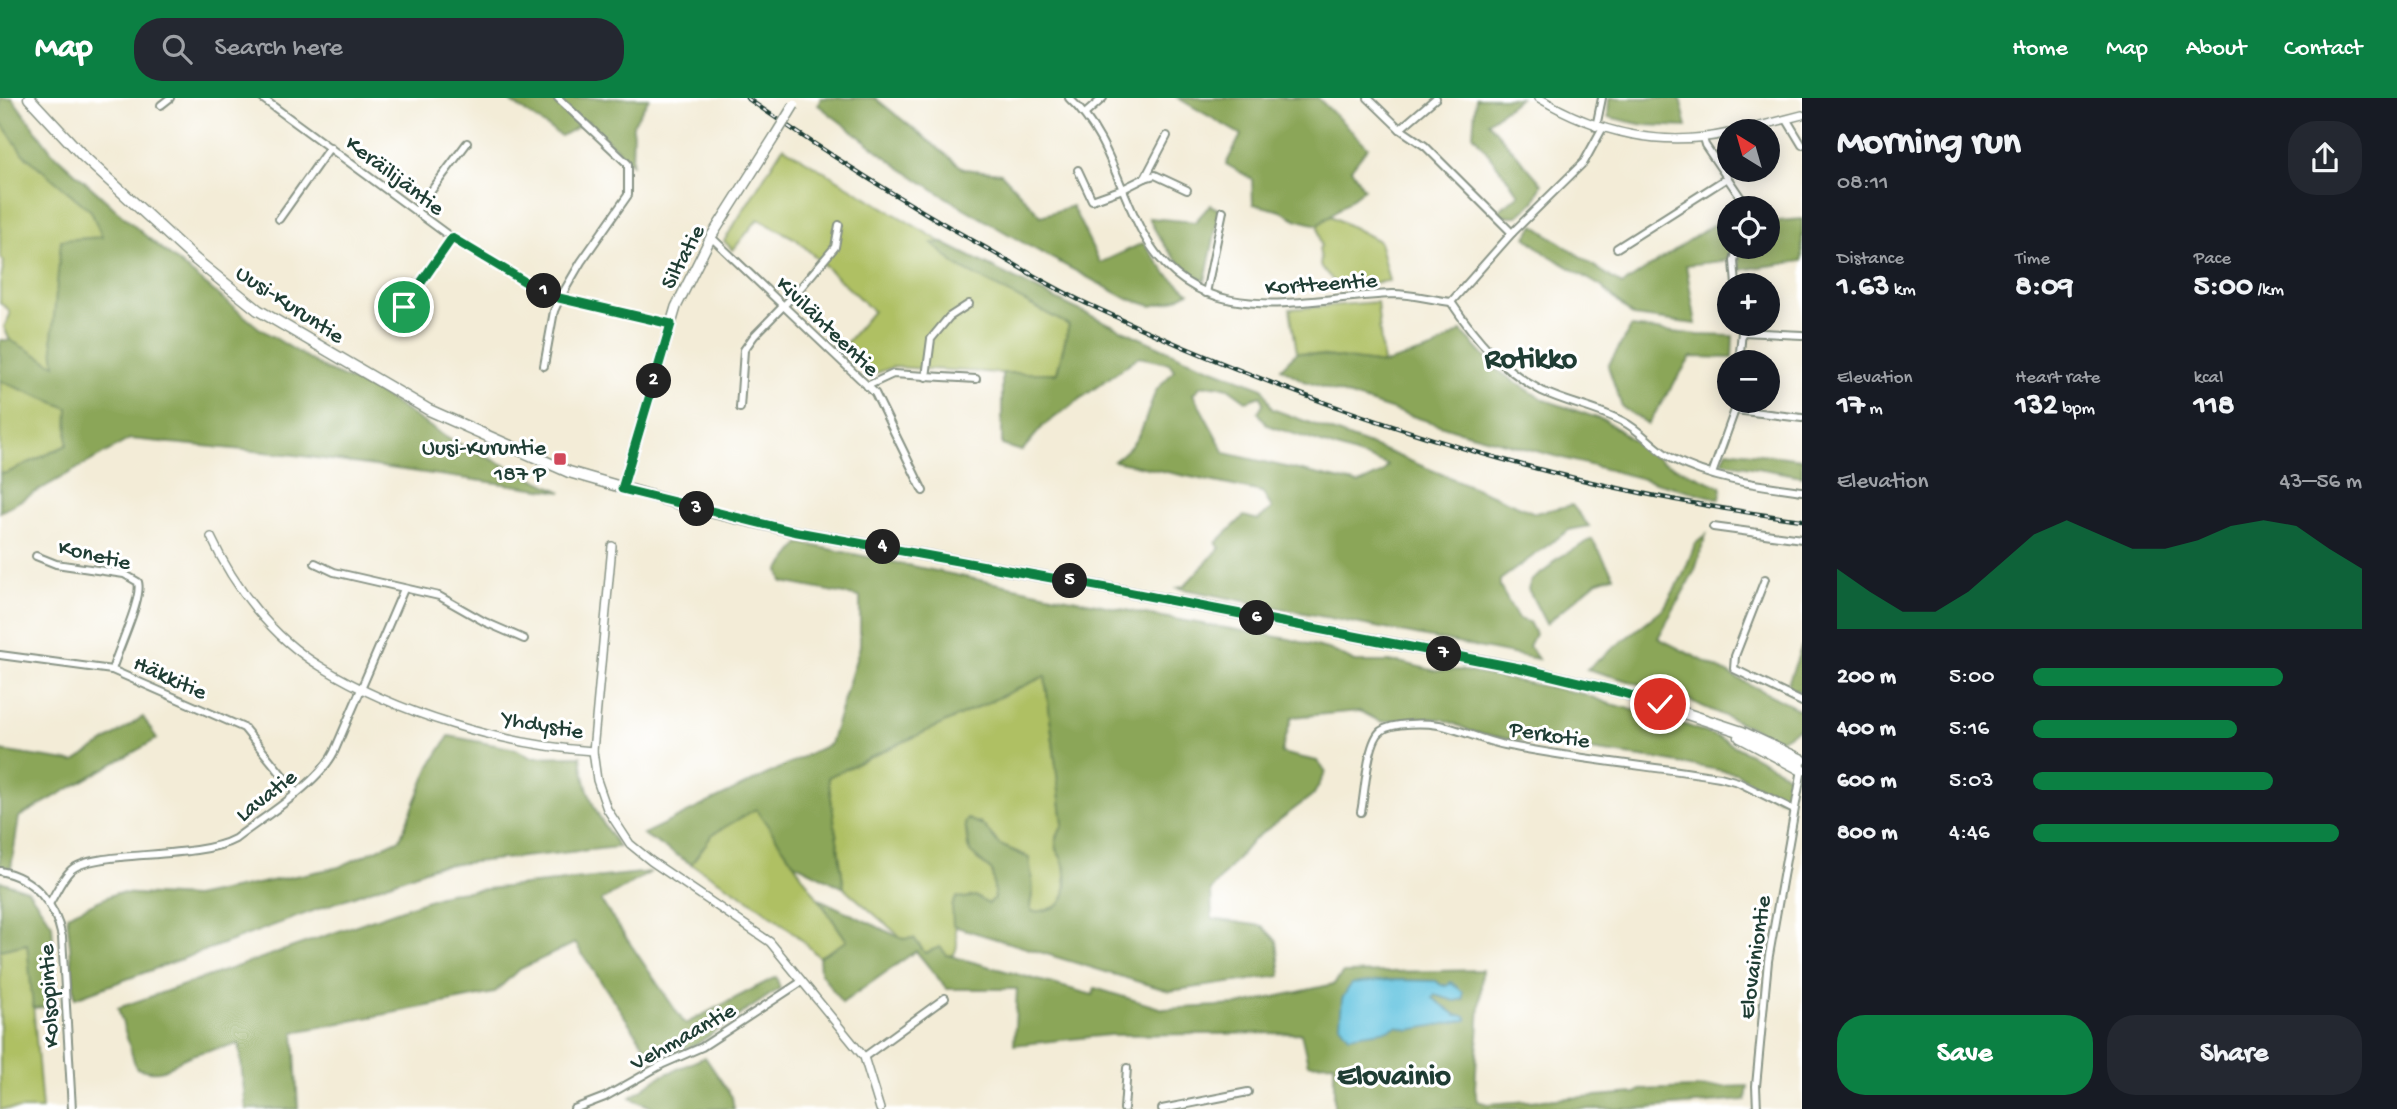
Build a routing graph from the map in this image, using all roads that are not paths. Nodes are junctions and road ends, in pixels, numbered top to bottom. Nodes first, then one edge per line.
1 (29, 98) edge
2 (170, 98) edge
3 (262, 98) edge
4 (558, 98) edge
5 (1069, 98) edge
6 (1103, 98) edge
7 (1368, 98) edge
8 (1436, 98) edge
9 (1539, 98) edge
10 (1602, 98) edge
11 (796, 101) edge
12 (161, 105) dead end
13 (1086, 113) junction
14 (1802, 115) edge
15 (1787, 120) junction
16 (1780, 122) edge
17 (1599, 128) junction
18 (1399, 129) junction
19 (1167, 136) dead end
20 (1717, 136) edge
21 (1703, 138) junction
22 (467, 143) dead end
23 (1802, 145) edge
24 (330, 147) junction
25 (1717, 163) edge
26 (1078, 170) dead end
27 (1145, 178) junction
28 (1721, 182) edge
29 (1123, 190) junction
30 (1187, 190) dead end
31 (416, 211) junction
32 (1223, 211) dead end
33 (279, 219) dead end
34 (839, 225) dead end
35 (1512, 233) junction
36 (711, 237) junction
37 (452, 238) junction
38 (1617, 248) dead end
39 (1206, 293) junction
40 (559, 298) junction
41 (1451, 302) junction
42 (969, 304) dead end
43 (784, 305) junction
44 (404, 307) dead end
45 (671, 324) junction
46 (1780, 334) edge
47 (1802, 335) edge
48 (544, 366) dead end
49 (926, 377) junction
50 (976, 379) dead end
51 (867, 386) junction
52 (740, 408) dead end
53 (1734, 413) edge
54 (1760, 413) edge
55 (1802, 418) edge
56 (1712, 474) junction
57 (622, 489) junction
58 (923, 491) dead end
59 (1802, 491) edge
60 (1713, 527) dead end
61 (211, 537) dead end
62 (1802, 539) edge
63 (612, 546) dead end
64 (36, 556) dead end
65 (315, 563) dead end
66 (1765, 579) dead end
67 (404, 589) junction
68 (524, 639) dead end
69 (0, 655) edge
70 (112, 670) junction
71 (362, 690) junction
72 (1802, 702) edge
73 (1725, 726) junction
74 (593, 751) junction
75 (1802, 760) edge
76 (1802, 769) edge
77 (296, 792) junction
78 (1802, 796) edge
79 (1794, 810) junction
80 (1361, 812) dead end
81 (0, 871) edge
82 (50, 904) junction
83 (801, 982) junction
84 (945, 998) dead end
85 (864, 1057) junction
86 (1127, 1068) dead end
87 (1248, 1092) dead end
88 (72, 1109) edge
89 (574, 1109) edge
90 (880, 1109) edge
91 (1124, 1109) edge
92 (1163, 1109) edge
93 (1757, 1109) edge

1 - 57 main road, Uusi-Kuruntie
2 - 12 street
3 - 24 street, Keräilijäntie
4 - 40 street
5 - 13 street, Kortteentie
6 - 13 street
7 - 18 street
8 - 18 street
9 - 17 street
10 - 17 street
11 - 36 main road, Siltatie, bridge
13 - 29 street, Kortteentie
14 - 15 street
15 - 16 street
15 - 23 street
17 - 21 street
17 - 35 street
18 - 35 street
19 - 27 street
20 - 21 street
21 - 25 street
22 - 31 street
24 - 31 street, Keräilijäntie
24 - 33 street
26 - 29 street
27 - 29 street
27 - 30 street
28 - 38 street
29 - 39 street, Kortteentie
31 - 37 street, Keräilijäntie
32 - 39 street
34 - 43 street
35 - 41 street
36 - 43 street, Kivilähteentie
36 - 45 main road, Siltatie
37 - 40 street, Keräilijäntie
37 - 44 street
39 - 41 street, Kortteentie
40 - 45 street, Keräilijäntie
40 - 48 street
41 - 56 street
42 - 49 street
43 - 51 street, Kivilähteentie
43 - 52 street
45 - 57 main road, Siltatie
46 - 47 street
49 - 50 street
49 - 51 street
51 - 58 street, Kivilähteentie
53 - 56 street
54 - 55 street
56 - 59 street
57 - 73 main road, Uusi-Kuruntie
60 - 62 street
61 - 71 street, Yhdystie
63 - 74 street
64 - 70 street, Konetie
65 - 67 street
66 - 72 street
67 - 68 street
67 - 71 street, Lavatie
69 - 70 street, Häkkitie
70 - 77 street, Häkkitie
71 - 74 street, Yhdystie
71 - 77 street, Lavatie
73 - 75 main road, Uusi-Kuruntie
73 - 76 main road, Uusi-Kuruntie
74 - 83 street, Yhdystie
76 - 79 street, Elovainiontie
77 - 82 street, Lavatie
78 - 79 street, Elovainiontie
79 - 80 street, Perkotie
79 - 93 street, Elovainiontie
81 - 82 street, Kolsopintie
82 - 88 street, Kolsopintie
83 - 85 street, Yhdystie
83 - 89 street, Vehmaantie
84 - 85 street
85 - 90 street, Yhdystie
86 - 91 street
87 - 92 street

